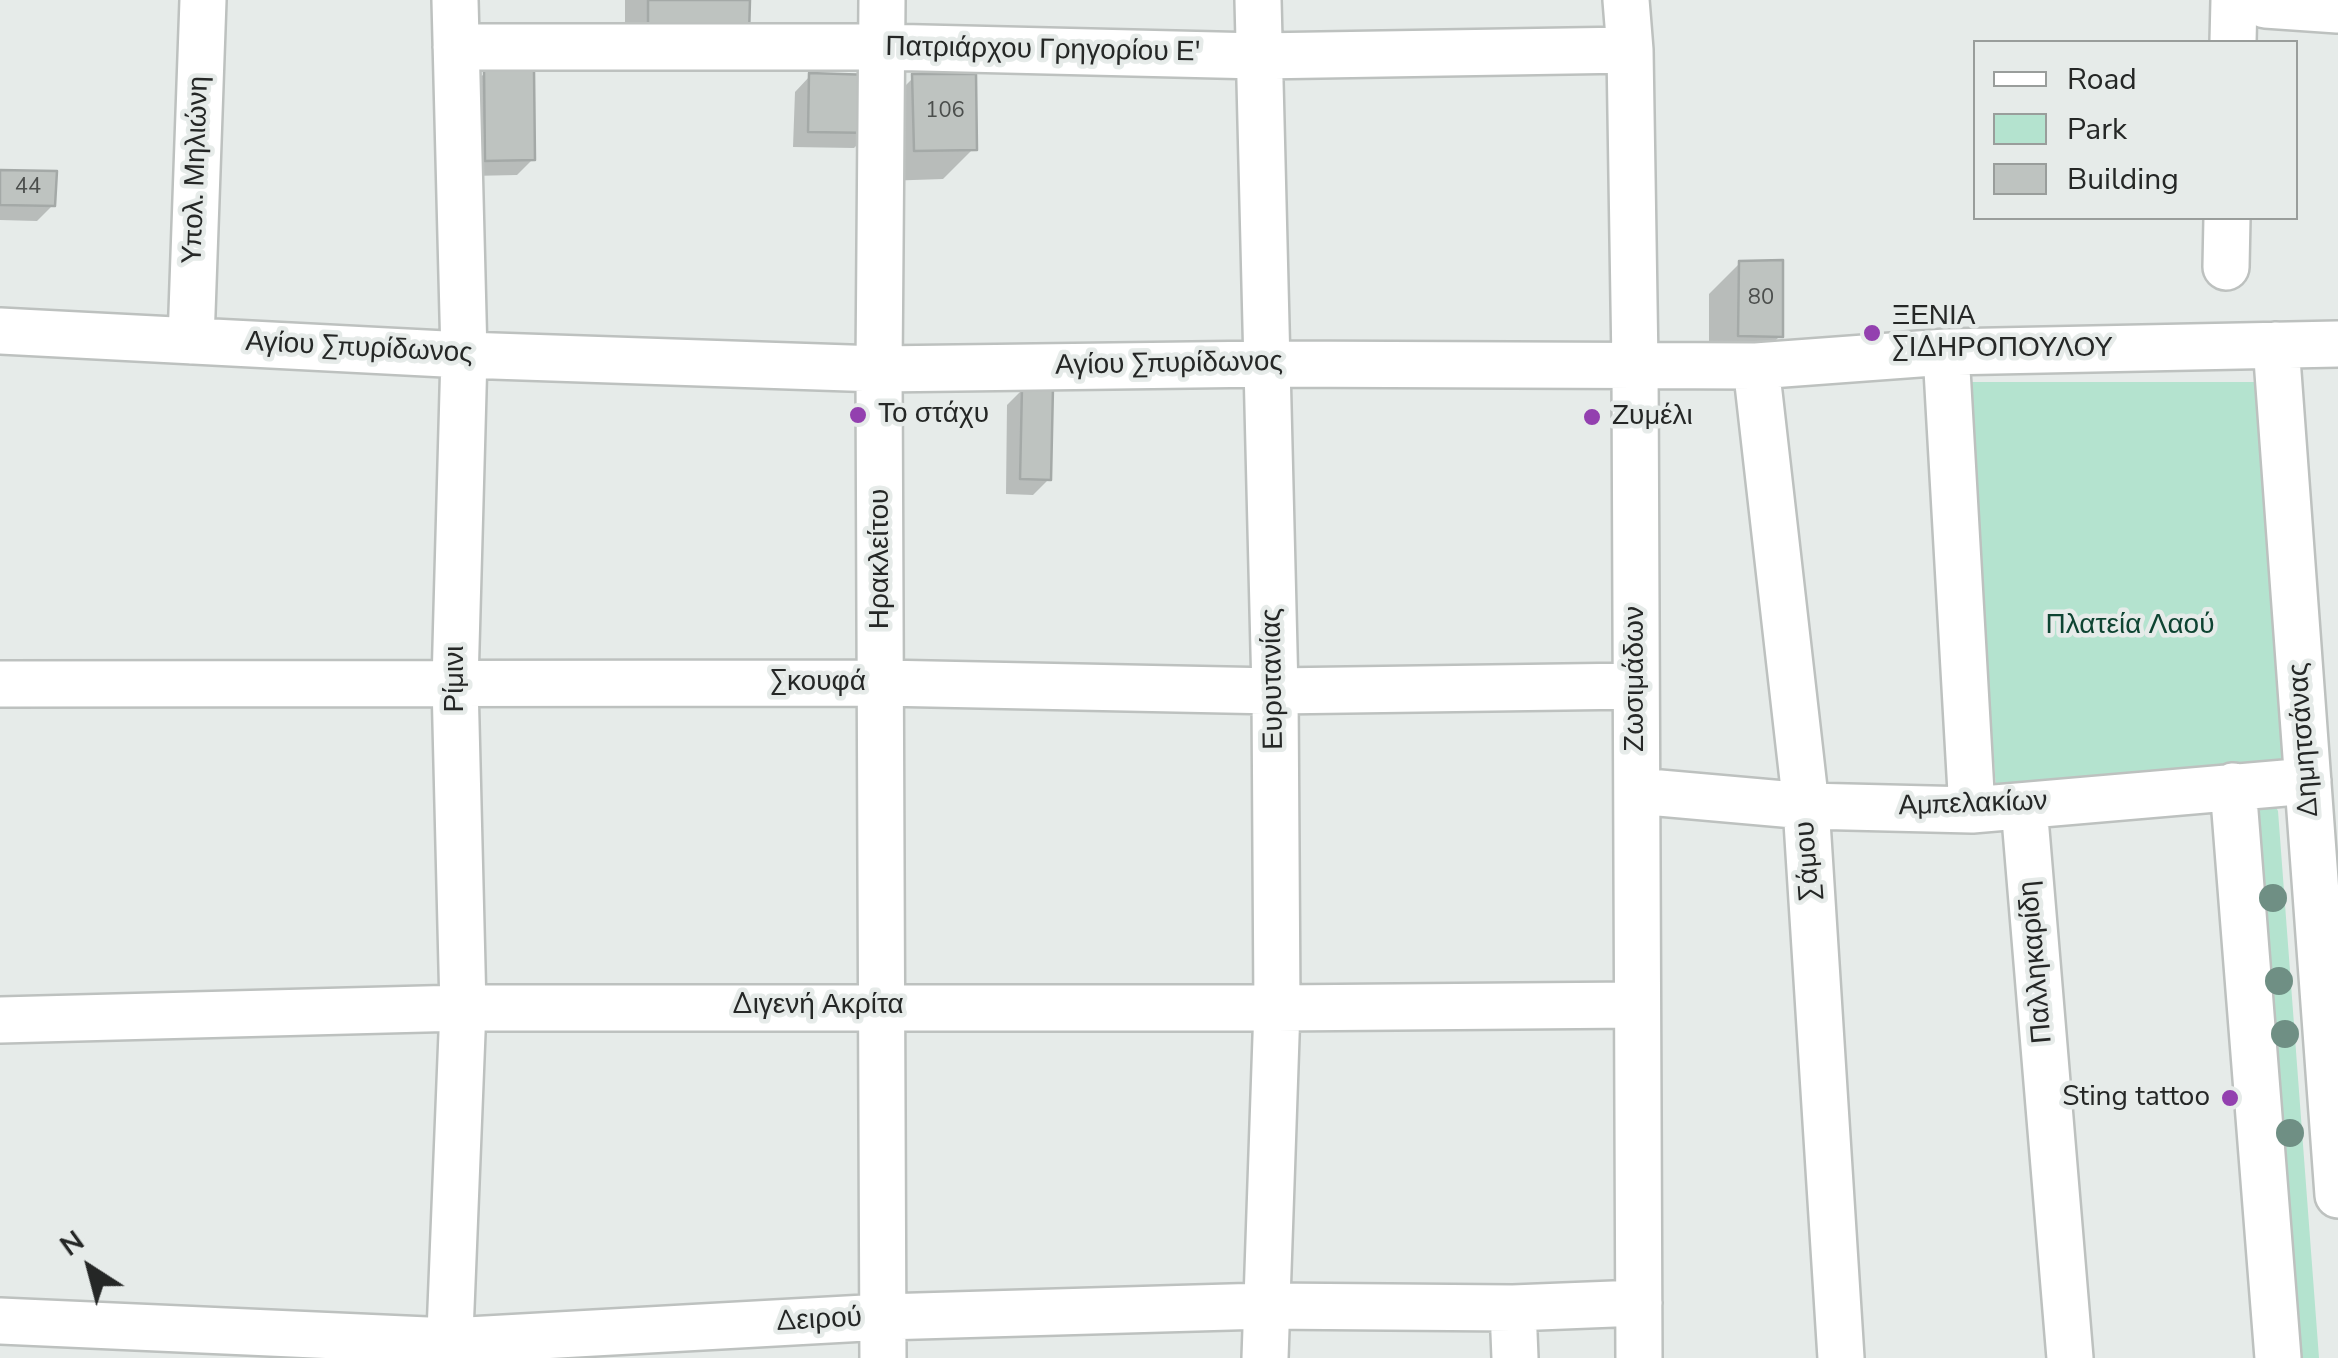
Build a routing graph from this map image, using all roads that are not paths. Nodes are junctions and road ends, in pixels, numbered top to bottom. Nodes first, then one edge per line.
1 (203, 0) edge
2 (455, 0) edge
3 (882, 0) edge
4 (1258, 0) edge
5 (1626, 0) edge
6 (2234, 0) edge
7 (2266, 0) edge
8 (2338, 5) edge
9 (2232, 40) edge
10 (456, 47) junction
11 (881, 47) junction
12 (1630, 50) junction
13 (1259, 56) junction
14 (2227, 220) edge
15 (2226, 267) dead end
16 (0, 331) edge
17 (191, 340) junction
18 (2276, 344) junction
19 (2338, 344) edge
20 (1946, 352) junction
21 (464, 355) junction
22 (1269, 364) junction
23 (1635, 365) junction
24 (1756, 366) junction
25 (880, 369) junction
26 (882, 682) junction
27 (454, 683) junction
28 (0, 684) edge
29 (1636, 686) junction
30 (1275, 690) junction
31 (2308, 781) junction
32 (2233, 786) junction
33 (1636, 791) junction
34 (1806, 806) junction
35 (2024, 806) junction
36 (1972, 810) junction
37 (1637, 1004) junction
38 (882, 1006) junction
39 (463, 1008) junction
40 (1276, 1008) junction
41 (0, 1020) edge
42 (2338, 1195) edge
43 (1639, 1303) junction
44 (1265, 1306) junction
45 (1512, 1308) junction
46 (0, 1321) edge
47 (883, 1338) edge
48 (450, 1350) edge
49 (1264, 1358) edge
50 (1515, 1358) edge
51 (1639, 1358) edge
52 (1841, 1358) edge
53 (2070, 1358) edge
54 (2278, 1358) edge

1 - 17 street, Υπολ. Μηλιώνη
2 - 10 street, Ρίμινι
3 - 11 street, Ηρακλείτου
4 - 13 street, Ευρυτανίας
5 - 12 street, Ζωσιμάδων
6 - 9 street
7 - 8 highway
10 - 11 street, Πατριάρχου Γρηγορίου Ε'
10 - 21 street, Ρίμινι
11 - 13 street, Πατριάρχου Γρηγορίου Ε'
11 - 25 street, Ηρακλείτου
12 - 13 street, Πατριάρχου Γρηγορίου Ε'
12 - 23 street, Ζωσιμάδων
13 - 22 street, Ευρυτανίας
14 - 15 street
16 - 17 street, Αγίου Σπυρίδωνος
17 - 21 street, Αγίου Σπυρίδωνος
18 - 19 street, Αγίου Σπυρίδωνος
18 - 20 street, Αγίου Σπυρίδωνος
18 - 31 street, Δημητσάνας
20 - 24 street, Αγίου Σπυρίδωνος
20 - 36 street
21 - 25 street, Αγίου Σπυρίδωνος
21 - 27 street, Ρίμινι
22 - 23 street, Αγίου Σπυρίδωνος
22 - 25 street, Αγίου Σπυρίδωνος
22 - 30 street, Ευρυτανίας
23 - 24 street, Αγίου Σπυρίδωνος
23 - 29 street, Ζωσιμάδων
24 - 34 street, Σάμου
25 - 26 street, Ηρακλείτου
26 - 27 street, Σκουφά
26 - 30 street, Σκουφά
26 - 38 street, Ηρακλείτου
27 - 28 street, Σκουφά
27 - 39 street, Ρίμινι
29 - 30 street, Σκουφά
29 - 33 street, Ζωσιμάδων
30 - 40 street, Ευρυτανίας
31 - 32 street, Αμπελακίων
31 - 42 street, Δημητσάνας
32 - 35 street, Αμπελακίων
32 - 54 street
33 - 34 street, Αμπελακίων
33 - 37 street, Ζωσιμάδων
34 - 36 street, Αμπελακίων
34 - 52 street, Σάμου
35 - 36 street, Αμπελακίων
35 - 53 street, Παλληκαρίδη
37 - 40 street, Διγενή Ακρίτα
37 - 43 street, Ζωσιμάδων
38 - 39 street, Διγενή Ακρίτα
38 - 40 street, Διγενή Ακρίτα
38 - 47 street, Ηρακλείτου
39 - 41 street, Διγενή Ακρίτα
39 - 48 street, Ρίμινι
40 - 44 street, Ευρυτανίας
43 - 45 street, Δειρού
43 - 51 street, Ζωσιμάδων
44 - 45 street, Δειρού
44 - 47 street, Δειρού
44 - 49 street, Ευρυτανίας
45 - 50 street
46 - 48 street, Δειρού
47 - 48 street, Δειρού

